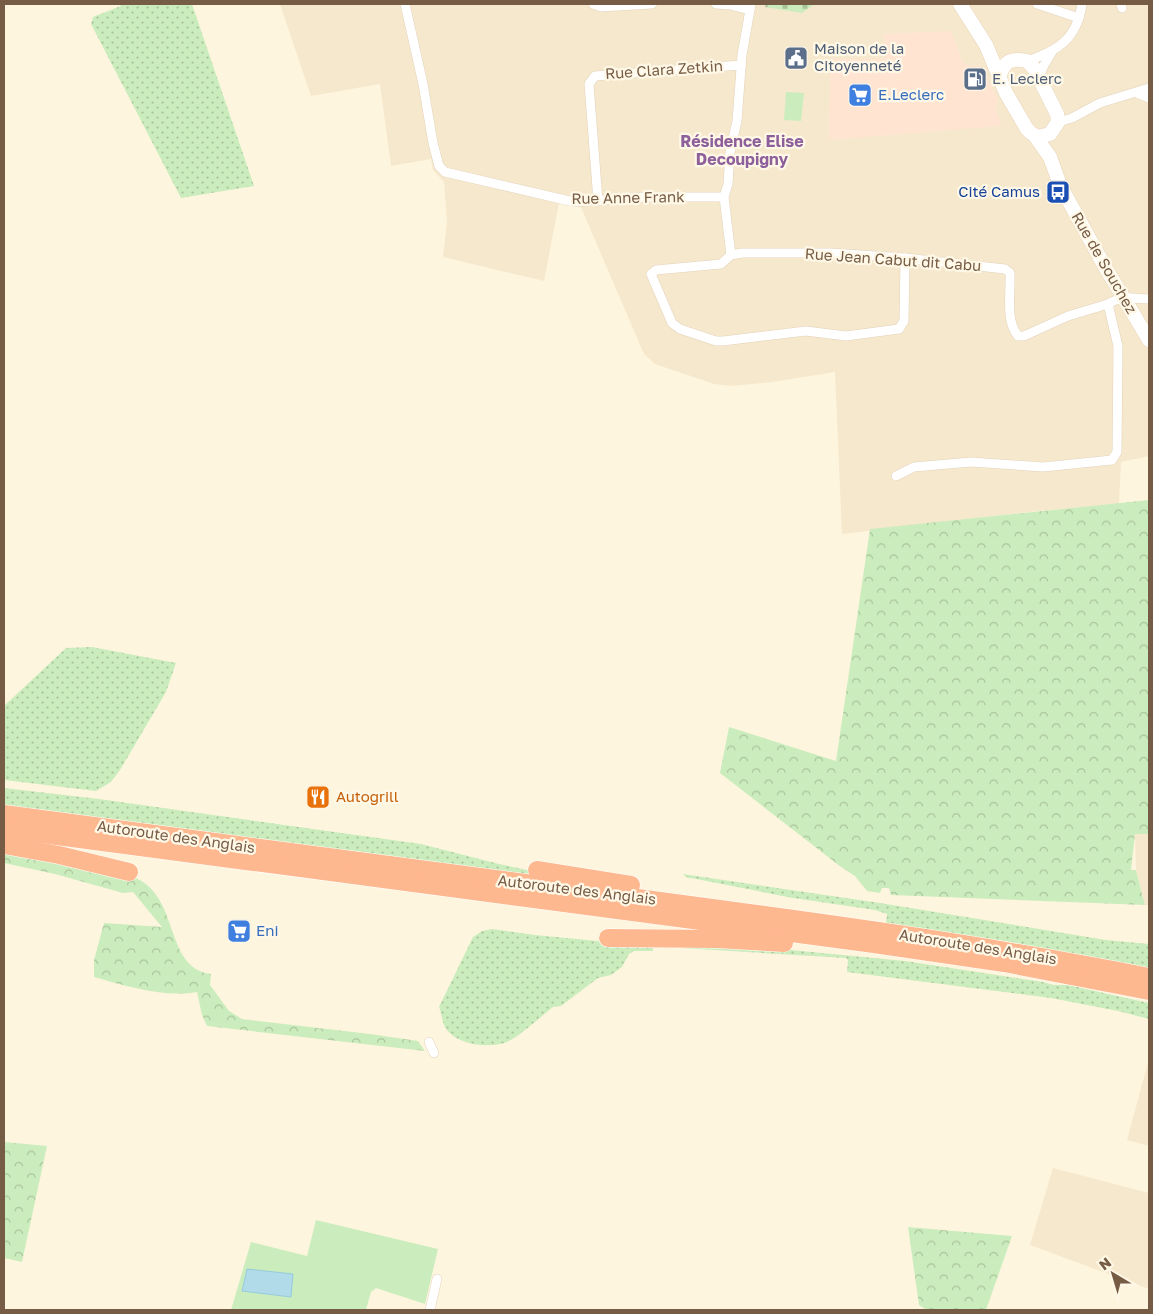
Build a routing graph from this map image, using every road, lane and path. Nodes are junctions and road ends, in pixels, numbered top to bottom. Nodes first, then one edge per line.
1 (405, 4) edge
2 (593, 4) edge
3 (652, 4) edge
4 (716, 4) edge
5 (960, 4) edge
6 (1037, 4) edge
7 (1082, 4) edge
8 (750, 7) edge
9 (1078, 18) junction
10 (986, 46) junction
11 (1052, 52) junction
12 (1012, 60) junction
13 (1027, 62) junction
14 (741, 65) junction
15 (1000, 75) junction
16 (1039, 78) junction
17 (1149, 88) edge
18 (1137, 93) junction
19 (1149, 98) edge
20 (1056, 126) junction
21 (1035, 136) junction
22 (1050, 157) junction
23 (724, 197) junction
24 (598, 201) junction
25 (731, 255) junction
26 (905, 258) junction
27 (1124, 298) junction
28 (1149, 299) edge
29 (1108, 304) junction
30 (1149, 340) edge
31 (896, 476) dead end
32 (4, 814) edge
33 (4, 829) edge
34 (4, 845) edge
35 (537, 870) dead end
36 (129, 872) dead end
37 (750, 913) junction
38 (608, 938) dead end
39 (948, 956) junction
40 (1149, 977) edge
41 (1149, 991) edge
42 (429, 1042) dead end
43 (434, 1053) dead end
44 (437, 1279) dead end
45 (430, 1310) edge

1 - 24 street, Rue Anne Frank
2 - 3 street
4 - 8 street
5 - 10 main road
6 - 9 street
7 - 9 street
8 - 14 street
9 - 11 street
10 - 12 main road
10 - 15 main road
11 - 13 street
11 - 16 street
12 - 13 main road
12 - 15 main road
13 - 16 main road
14 - 23 street
14 - 24 street, Rue Clara Zetkin
15 - 21 main road, Rue de Souchez
16 - 20 main road
17 - 18 street
18 - 19 street
18 - 20 street
20 - 21 main road
20 - 22 main road, Rue de Souchez
21 - 22 main road, Rue de Souchez
22 - 27 main road, Rue de Souchez
23 - 24 street, Rue Anne Frank
23 - 25 street
25 - 26 street, Rue Jean Cabut dit Cabu
25 - 26 street
26 - 29 street, Rue Jean Cabut dit Cabu
27 - 28 street
27 - 29 street
27 - 30 main road, Rue de Souchez
29 - 31 street
32 - 37 highway, Autoroute des Anglais
33 - 39 highway, Autoroute des Anglais
34 - 36 highway
35 - 37 highway
37 - 40 highway, Autoroute des Anglais
38 - 39 highway
39 - 41 highway, Autoroute des Anglais
42 - 43 street
44 - 45 street

